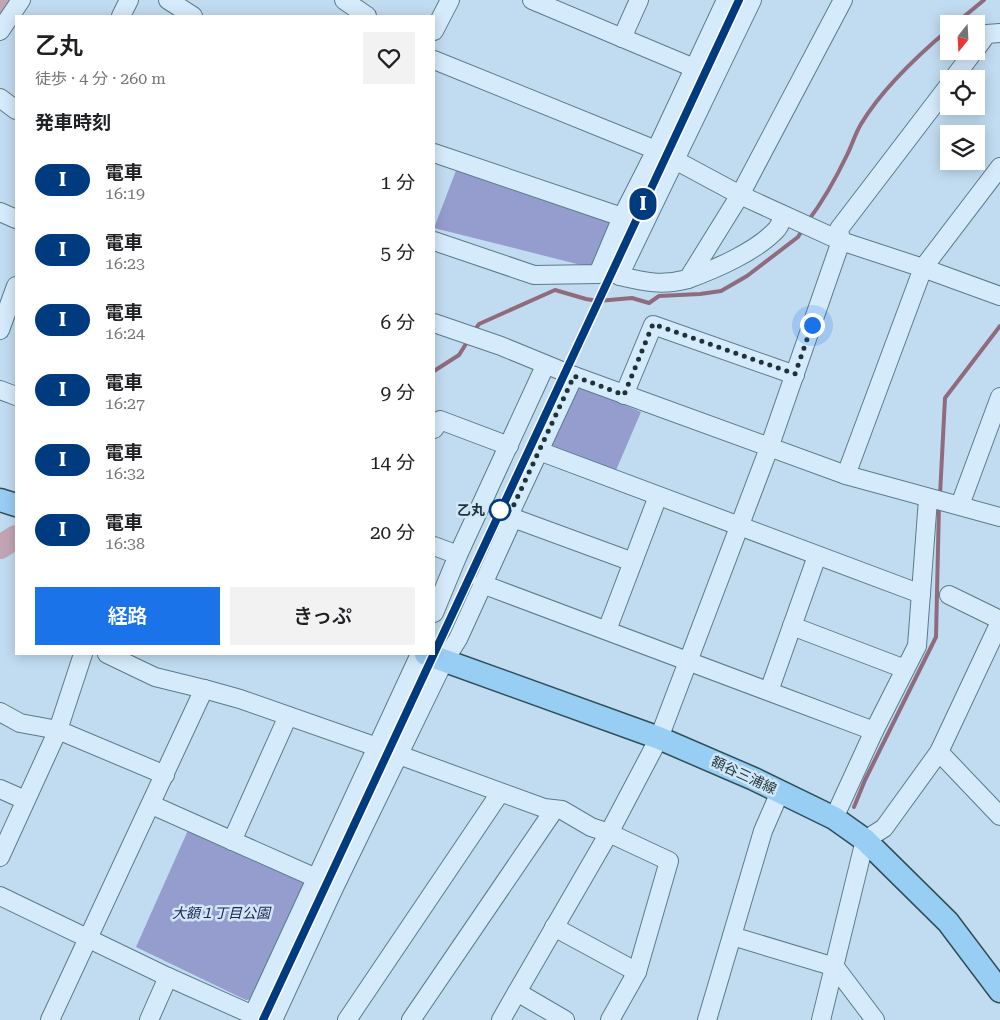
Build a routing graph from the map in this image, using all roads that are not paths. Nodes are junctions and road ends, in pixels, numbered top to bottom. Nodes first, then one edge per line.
1 (21, 0) edge
2 (129, 0) edge
3 (168, 0) edge
4 (450, 0) edge
5 (639, 0) edge
6 (726, 0) edge
7 (752, 0) edge
8 (843, 0) edge
9 (543, 2) edge
10 (344, 4) edge
11 (122, 15) edge
12 (191, 15) edge
13 (365, 15) edge
14 (435, 29) edge
15 (0, 31) edge
16 (1000, 33) edge
17 (985, 37) edge
18 (622, 38) junction
19 (435, 60) edge
20 (967, 60) edge
21 (694, 68) junction
22 (960, 70) edge
23 (940, 97) edge
24 (0, 98) edge
25 (15, 109) edge
26 (656, 150) junction
27 (435, 153) edge
28 (675, 160) junction
29 (1000, 167) edge
30 (740, 195) junction
31 (0, 212) edge
32 (786, 216) junction
33 (622, 217) junction
34 (15, 219) edge
35 (435, 241) edge
36 (841, 242) junction
37 (923, 268) junction
38 (688, 279) junction
39 (15, 288) edge
40 (1000, 296) edge
41 (5, 303) edge
42 (442, 326) edge
43 (0, 330) edge
44 (546, 366) junction
45 (795, 374) junction
46 (574, 376) junction
47 (0, 390) edge
48 (624, 395) junction
49 (15, 396) edge
50 (1000, 397) edge
51 (435, 428) edge
52 (508, 446) junction
53 (769, 448) junction
54 (539, 451) junction
55 (846, 475) junction
56 (658, 496) junction
57 (0, 500) edge
58 (942, 502) junction
59 (15, 505) edge
60 (1000, 517) edge
61 (513, 518) junction
62 (739, 526) junction
63 (435, 546) edge
64 (458, 555) junction
65 (817, 556) junction
66 (633, 562) junction
67 (482, 584) junction
68 (921, 594) junction
69 (949, 595) dead end
70 (435, 610) edge
71 (1000, 621) edge
72 (792, 626) junction
73 (607, 630) junction
74 (83, 655) edge
75 (108, 655) edge
76 (420, 655) edge
77 (435, 657) edge
78 (689, 661) junction
79 (905, 669) junction
80 (204, 689) junction
81 (769, 691) junction
82 (0, 712) edge
83 (288, 716) junction
84 (58, 730) junction
85 (874, 731) junction
86 (659, 738) junction
87 (377, 747) junction
88 (939, 752) junction
89 (399, 755) junction
90 (166, 775) junction
91 (0, 789) edge
92 (780, 792) junction
93 (500, 793) junction
94 (25, 800) junction
95 (152, 804) junction
96 (554, 810) junction
97 (1000, 816) edge
98 (837, 820) junction
99 (609, 833) junction
100 (862, 838) junction
101 (232, 841) junction
102 (0, 857) edge
103 (316, 878) junction
104 (0, 896) edge
105 (554, 927) junction
106 (732, 936) junction
107 (89, 938) junction
108 (835, 967) junction
109 (637, 972) junction
110 (168, 977) junction
111 (1000, 991) edge
112 (517, 992) junction
113 (255, 1018) edge
114 (50, 1020) edge
115 (149, 1020) edge
116 (273, 1020) edge
117 (347, 1020) edge
118 (411, 1020) edge
119 (501, 1020) edge
120 (565, 1020) edge
121 (610, 1020) edge
122 (707, 1020) edge
123 (821, 1020) edge
124 (875, 1020) edge

1 - 15 street
2 - 11 street
3 - 12 street
4 - 14 street
5 - 18 street
6 - 21 street
7 - 28 street
8 - 30 street
9 - 18 street
10 - 13 street
16 - 17 street
18 - 21 street
19 - 26 street
20 - 22 street
21 - 26 street
23 - 36 street
24 - 25 street
26 - 33 street
27 - 33 street
28 - 30 street
28 - 38 street
29 - 37 street
30 - 32 street
30 - 38 street
31 - 34 street
32 - 36 street
32 - 38 street
33 - 35 street
36 - 37 street
36 - 45 street
37 - 40 street
37 - 55 street
39 - 41 street
41 - 43 street
42 - 44 street
44 - 46 street
44 - 52 street
45 - 48 street
45 - 53 street
46 - 48 street
46 - 54 street
47 - 49 street
48 - 53 street
50 - 58 street
51 - 52 street
52 - 64 street
53 - 55 street
53 - 62 street
54 - 56 street
54 - 61 street
55 - 58 street
56 - 62 street
56 - 66 street
57 - 59 main road
58 - 60 street
58 - 68 street
61 - 66 street
61 - 67 street
62 - 65 street
62 - 78 street
63 - 64 street
64 - 70 street
65 - 68 street
65 - 72 street
66 - 73 street
67 - 73 street
67 - 77 street
68 - 79 street
69 - 71 street
71 - 88 street
72 - 79 street
72 - 81 street
73 - 78 street
74 - 84 street
75 - 80 street
76 - 87 street
77 - 86 main road, 額谷三浦線
77 - 89 street
78 - 81 street
78 - 86 street
79 - 85 street
80 - 83 street
80 - 90 street
81 - 85 street
82 - 84 street
83 - 87 street
83 - 101 street
84 - 90 street
84 - 94 street
85 - 98 street
86 - 92 main road, 額谷三浦線
86 - 99 street
87 - 103 street
88 - 97 street
88 - 100 street
89 - 93 street
89 - 116 street
90 - 95 street
91 - 94 street
92 - 98 main road, 額谷三浦線
92 - 106 street
93 - 96 street
93 - 117 street
94 - 102 street
95 - 101 street
95 - 107 street
96 - 99 street
96 - 118 street
98 - 100 main road, 額谷三浦線
99 - 105 street
99 - 109 street
100 - 108 street
100 - 111 main road, 額谷三浦線
101 - 103 street
103 - 113 street
104 - 107 street
105 - 109 street
105 - 112 street
106 - 108 street
106 - 122 street
107 - 110 street
107 - 114 street
108 - 123 street
108 - 124 street
109 - 121 street
110 - 113 street
110 - 115 street
112 - 119 street
112 - 120 street

